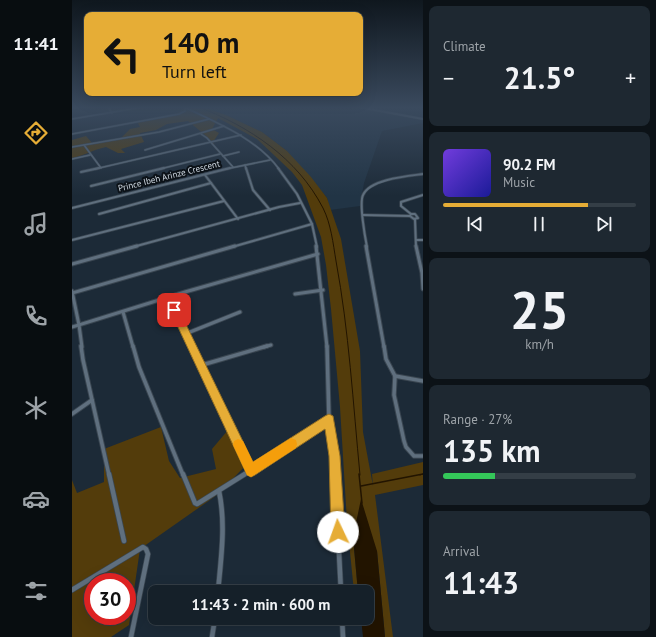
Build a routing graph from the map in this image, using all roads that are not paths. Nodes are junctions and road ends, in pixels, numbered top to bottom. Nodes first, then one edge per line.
1 (132, 137) edge
2 (191, 137) edge
3 (204, 137) edge
4 (234, 137) edge
5 (243, 137) edge
6 (210, 143) junction
7 (84, 145) junction
8 (72, 147) edge
9 (145, 150) dead end
10 (239, 152) dead end
11 (220, 154) junction
12 (90, 155) junction
13 (223, 156) junction
14 (72, 159) edge
15 (271, 160) junction
16 (245, 165) junction
17 (233, 167) junction
18 (101, 168) junction
19 (81, 172) dead end
20 (423, 174) edge
21 (205, 175) junction
22 (211, 183) junction
23 (91, 186) dead end
24 (423, 195) edge
25 (224, 201) junction
26 (300, 203) junction
27 (72, 208) edge
28 (270, 210) junction
29 (99, 214) dead end
30 (362, 215) junction
31 (411, 215) junction
32 (423, 215) edge
33 (418, 216) junction
34 (238, 219) junction
35 (415, 219) junction
36 (312, 224) junction
37 (72, 240) edge
38 (416, 240) junction
39 (423, 240) edge
40 (318, 254) junction
41 (72, 264) edge
42 (423, 289) edge
43 (323, 290) junction
44 (72, 292) edge
45 (295, 294) dead end
46 (169, 298) junction
47 (123, 312) junction
48 (240, 312) dead end
49 (79, 325) junction
50 (72, 327) edge
51 (185, 334) junction
52 (271, 345) dead end
53 (202, 365) junction
54 (395, 376) junction
55 (423, 381) edge
56 (92, 400) junction
57 (72, 414) edge
58 (329, 420) junction
59 (423, 456) edge
60 (251, 471) junction
61 (219, 492) junction
62 (124, 541) dead end
63 (219, 585) edge
64 (341, 585) edge
65 (72, 590) edge
66 (214, 625) edge
67 (343, 625) edge
68 (131, 637) edge
69 (212, 637) edge
70 (344, 637) edge

1 - 7 street
2 - 9 street
3 - 6 street
4 - 6 street
5 - 15 street
6 - 11 street
6 - 18 street
7 - 8 street
7 - 12 street
10 - 13 street
11 - 13 street
11 - 23 street
12 - 14 street
12 - 18 street
13 - 17 street
15 - 16 street, Prince Ibeh Arinze Crescent
15 - 26 street
16 - 17 street, Prince Ibeh Arinze Crescent
16 - 28 street
17 - 21 street, Prince Ibeh Arinze Crescent
18 - 19 street
20 - 30 street
21 - 22 street
21 - 27 street, Prince Ibeh Arinze Crescent
22 - 25 street
22 - 29 street
24 - 31 street
25 - 34 street
25 - 37 street
26 - 28 street
26 - 36 street
28 - 34 street
30 - 31 street
30 - 54 street
31 - 33 street
31 - 35 street
32 - 33 street
33 - 35 street
34 - 41 street
35 - 38 street
36 - 40 street
36 - 44 street
38 - 39 street
38 - 42 street
40 - 43 street
40 - 46 street
43 - 45 street
43 - 58 street
44 - 49 street
46 - 47 street
46 - 51 street
47 - 49 street
47 - 61 street
48 - 51 street
49 - 50 street
49 - 56 street
51 - 53 street
52 - 53 street
53 - 60 street
54 - 55 street
54 - 59 street
56 - 57 street
56 - 62 street
58 - 60 street
58 - 64 street
60 - 61 street
61 - 63 street
65 - 68 street
66 - 69 street
67 - 70 street

